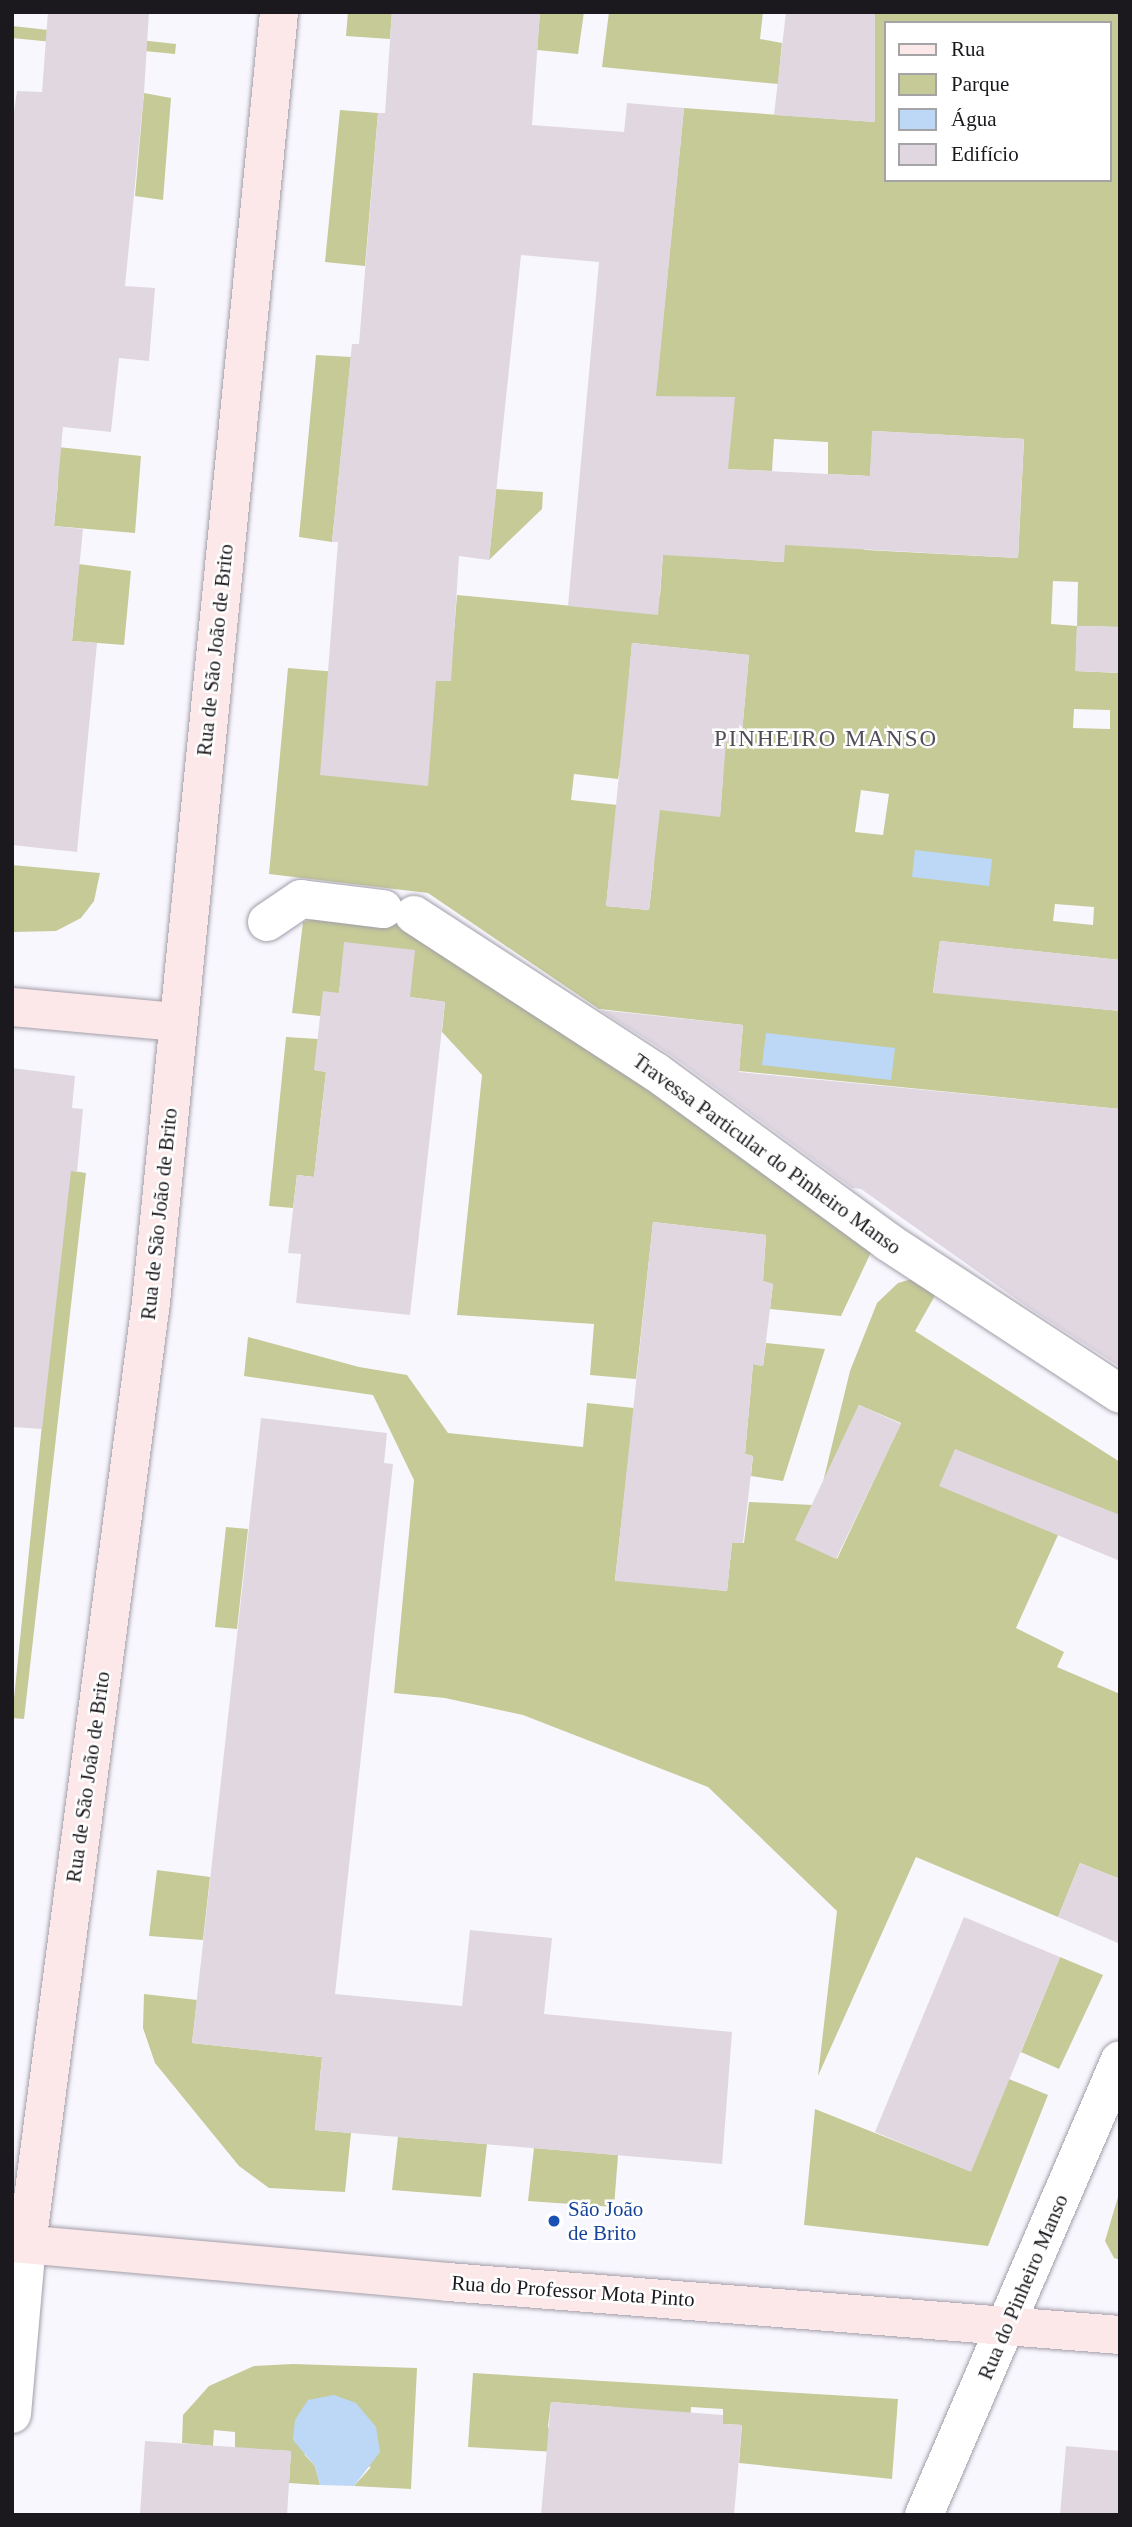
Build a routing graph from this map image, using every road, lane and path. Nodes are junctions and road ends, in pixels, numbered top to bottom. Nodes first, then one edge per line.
1 (279, 12) edge
2 (267, 922) dead end
3 (12, 1007) edge
4 (178, 1022) junction
5 (1120, 1394) edge
6 (1120, 2060) edge
7 (20, 2243) edge
8 (1007, 2325) junction
9 (1120, 2335) edge
10 (12, 2414) edge
11 (925, 2515) edge

1 - 4 main road, Rua de São João de Brito
2 - 5 street, Travessa Particular do Pinheiro Manso
3 - 4 main road
4 - 7 main road, Rua de São João de Brito
6 - 8 street, Rua do Pinheiro Manso
7 - 8 main road, Rua do Professor Mota Pinto
7 - 10 street, Rua de São João de Brito
8 - 9 main road, Rua do Professor Mota Pinto
8 - 11 street, Rua do Pinheiro Manso

